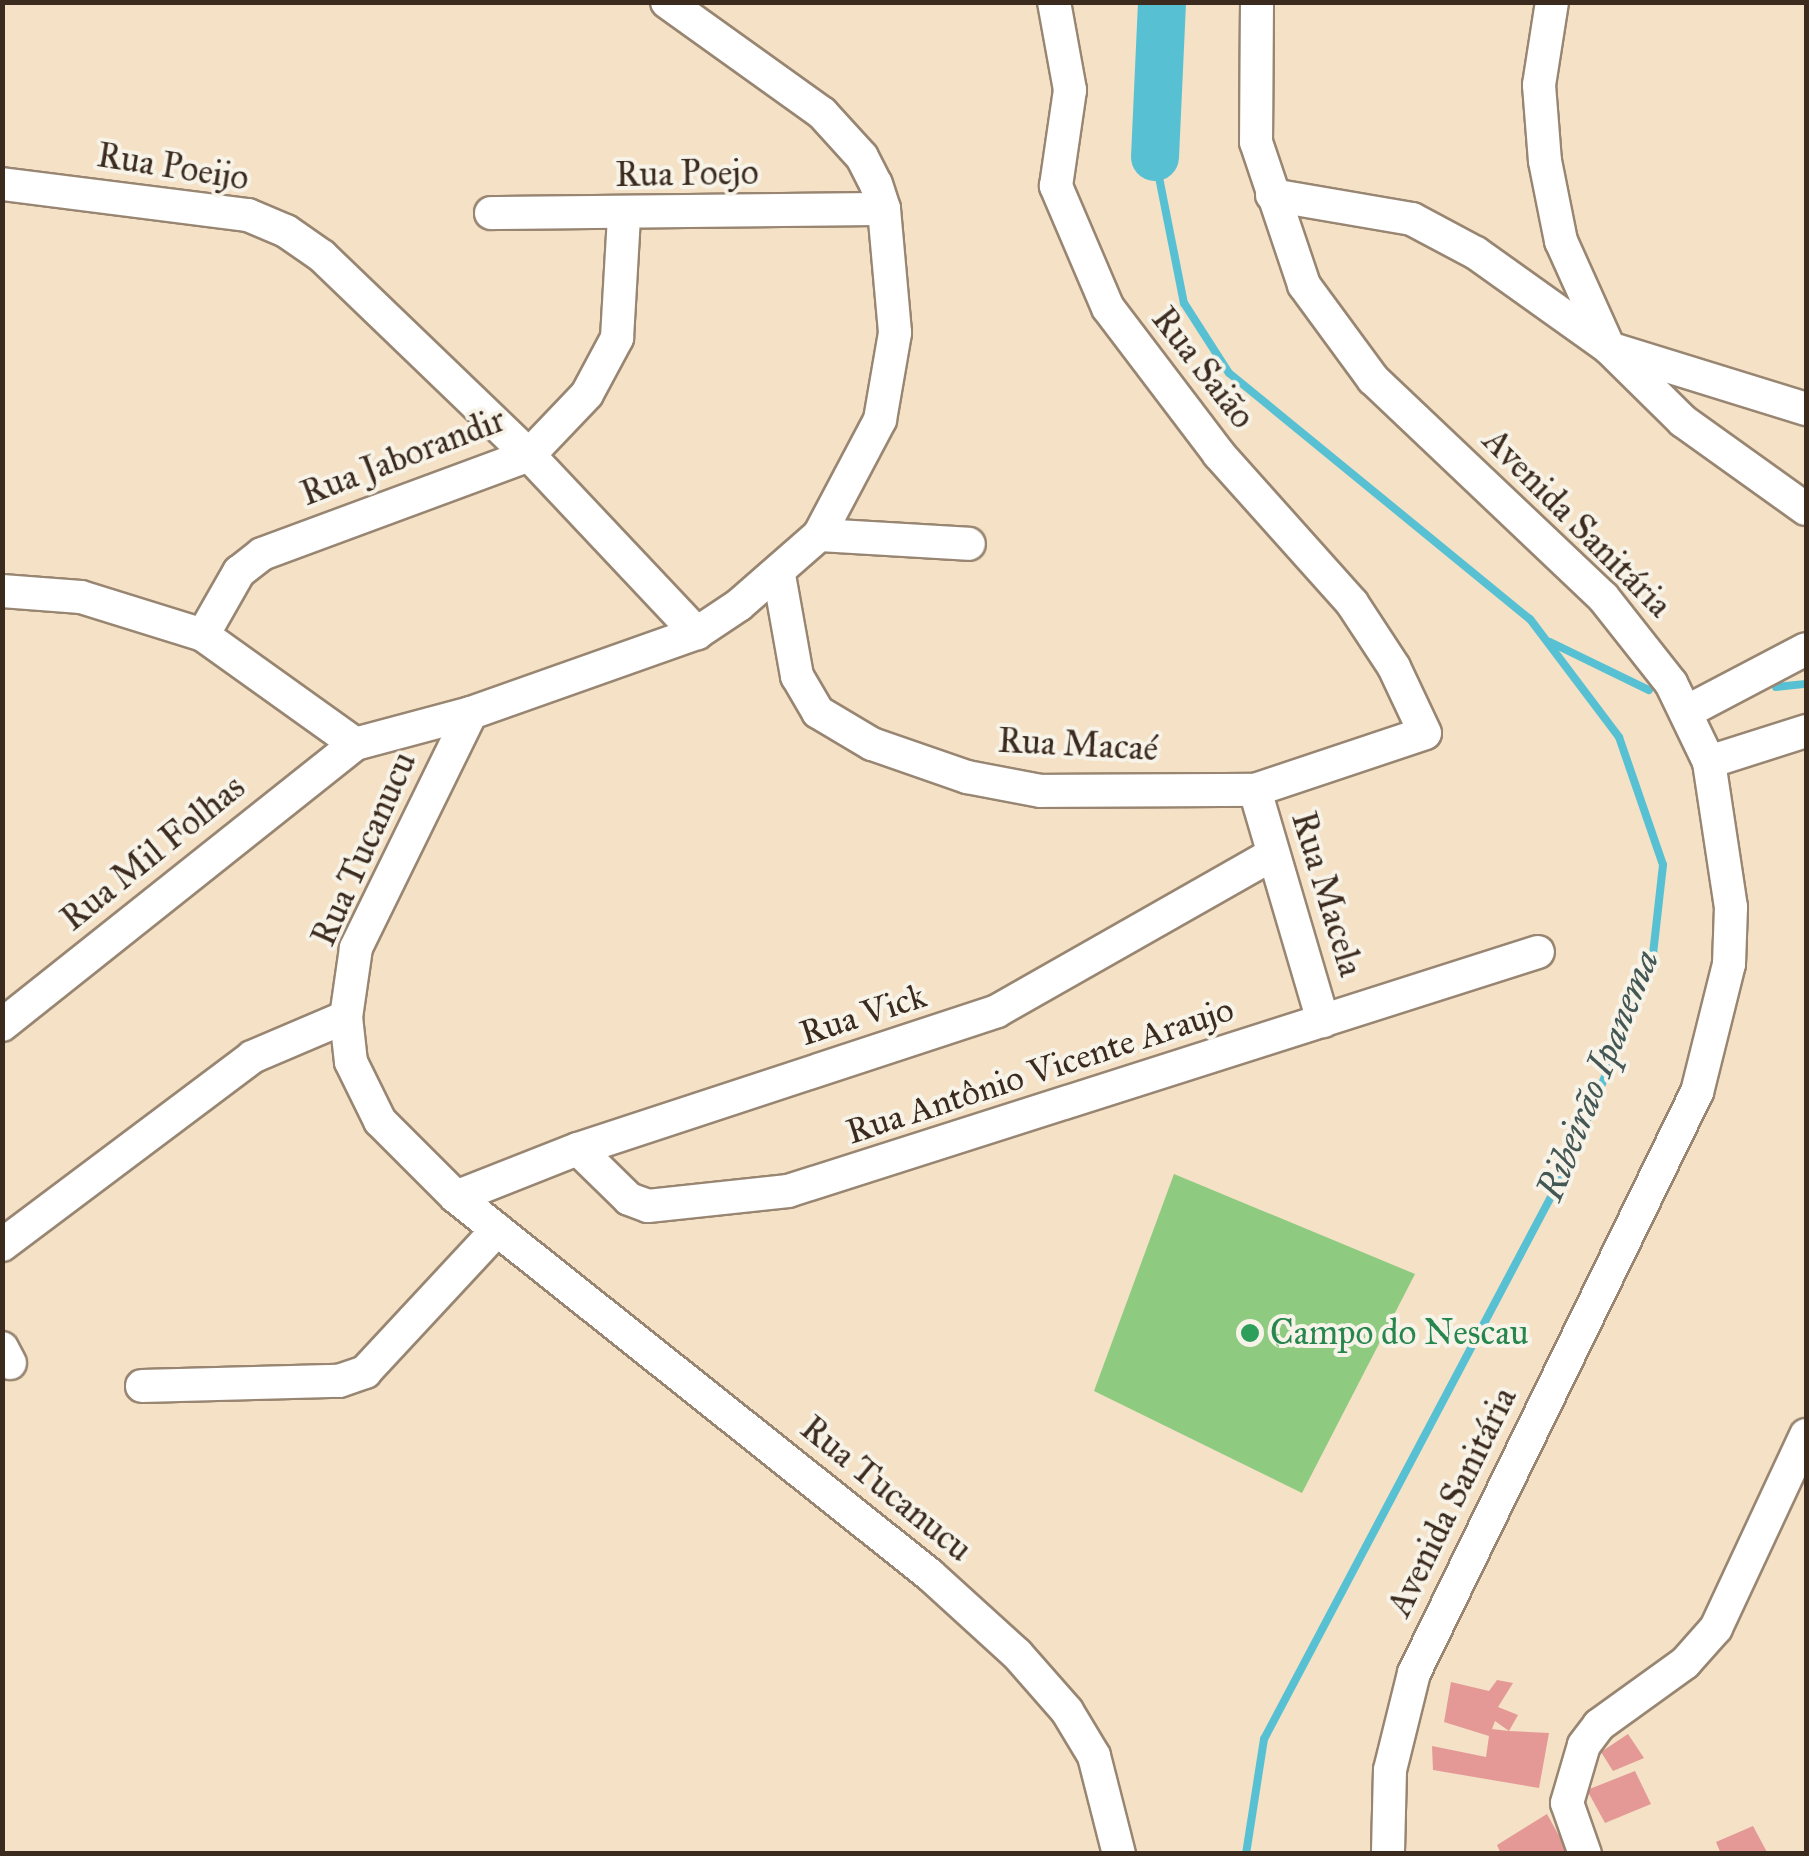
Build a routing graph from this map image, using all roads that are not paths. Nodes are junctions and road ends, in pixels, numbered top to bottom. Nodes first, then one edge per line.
1 (667, 2) edge
2 (1054, 2) edge
3 (1256, 2) edge
4 (1552, 2) edge
5 (2, 184) edge
6 (1272, 195) junction
7 (884, 209) junction
8 (491, 213) dead end
9 (624, 216) junction
10 (1609, 348) junction
11 (1806, 409) edge
12 (529, 455) junction
13 (1806, 509) edge
14 (818, 535) junction
15 (969, 544) dead end
16 (779, 575) junction
17 (2, 591) edge
18 (697, 633) junction
19 (203, 635) junction
20 (1806, 649) edge
21 (1688, 711) junction
22 (470, 713) junction
23 (1806, 732) edge
24 (1424, 733) joint
25 (354, 744) junction
26 (1709, 762) junction
27 (1255, 790) junction
28 (1270, 856) junction
29 (1538, 952) dead end
30 (346, 1017) junction
31 (1323, 1021) junction
32 (2, 1025) edge
33 (578, 1149) junction
34 (456, 1198) junction
35 (497, 1230) junction
36 (2, 1245) edge
37 (142, 1386) dead end
38 (1806, 1436) edge
39 (1120, 1854) edge
40 (1388, 1854) edge
41 (1585, 1854) edge

1 - 7 street
2 - 24 street, Rua Saião
3 - 6 street, Avenida Sanitária
4 - 10 street
5 - 12 street, Rua Poeijo
6 - 10 street
6 - 21 street, Avenida Sanitária
7 - 9 street, Rua Poejo
7 - 14 street
8 - 9 street, Rua Poejo
9 - 12 street, Rua Jaborandir
10 - 11 street
10 - 13 street
12 - 18 street, Rua Poeijo
12 - 19 street, Rua Jaborandir
14 - 15 street
14 - 16 street
16 - 18 street
16 - 27 street, Rua Macaé
17 - 19 street
18 - 22 street
19 - 25 street
20 - 21 street
21 - 26 street, Avenida Sanitária
22 - 25 street
22 - 30 street, Rua Tucanucu
23 - 26 street
24 - 27 street, Rua Macaé
25 - 32 street, Rua Mil Folhas
26 - 40 street, Avenida Sanitária
27 - 28 street, Rua Macela
28 - 31 street, Rua Macela
28 - 33 street, Rua Vick
29 - 31 street, Rua Antônio Vicente Araujo
30 - 34 street, Rua Tucanucu
30 - 36 street
31 - 33 street, Rua Antônio Vicente Araujo
33 - 34 street, Rua Vick
34 - 35 street, Rua Tucanucu
35 - 37 street
35 - 39 street, Rua Tucanucu
38 - 41 street

